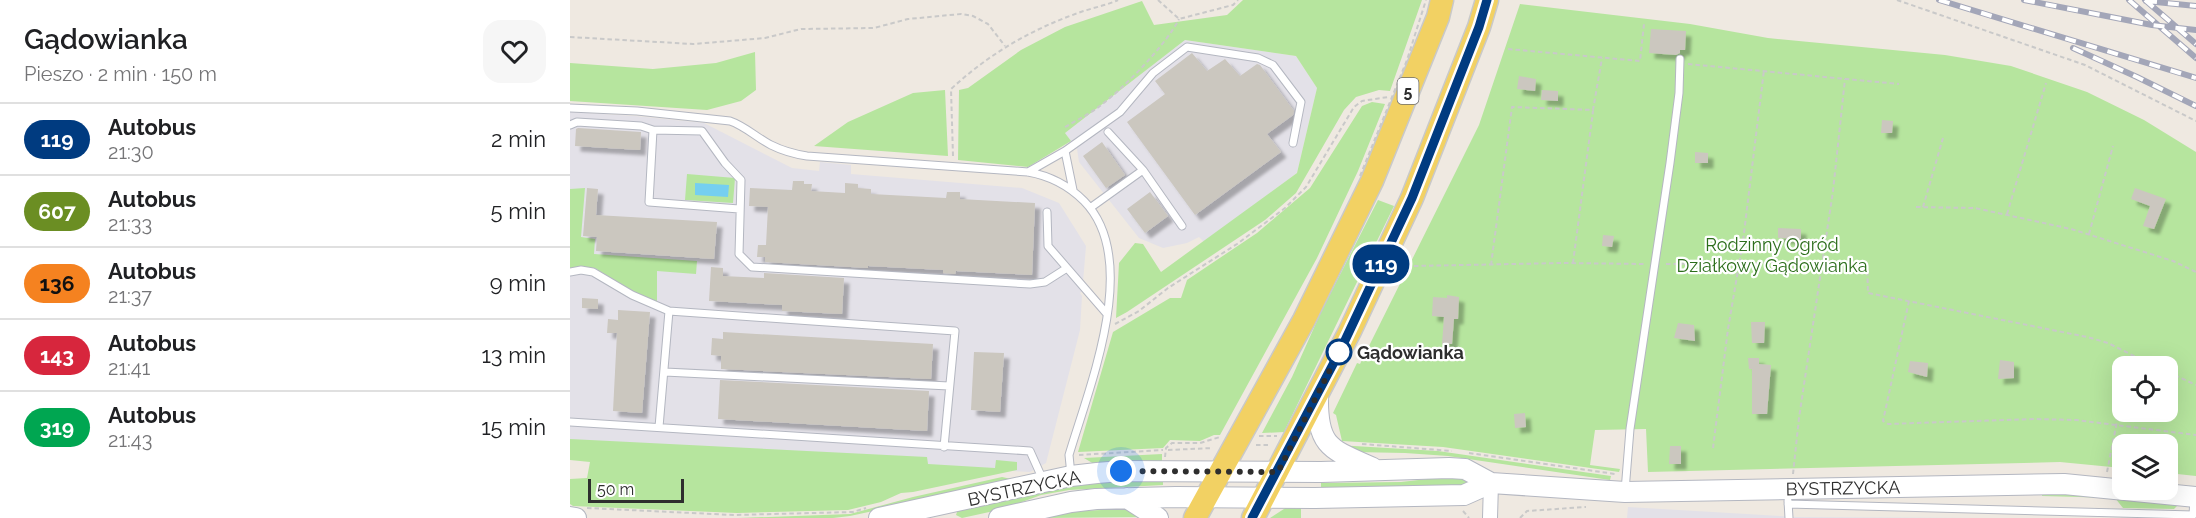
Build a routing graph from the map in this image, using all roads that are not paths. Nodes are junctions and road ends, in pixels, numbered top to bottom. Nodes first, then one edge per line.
1 (1442, 0) edge
2 (1486, 0) edge
3 (1680, 61) road end
4 (570, 108) edge
5 (570, 125) edge
6 (653, 130) junction
7 (1108, 132) dead end
8 (1293, 143) dead end
9 (1065, 151) junction
10 (1143, 170) junction
11 (1028, 172) junction
12 (1073, 190) junction
13 (1090, 208) junction
14 (739, 209) junction
15 (1047, 212) dead end
16 (1182, 226) dead end
17 (1066, 268) junction
18 (570, 272) edge
19 (669, 311) junction
20 (1107, 314) junction
21 (665, 372) junction
22 (950, 386) junction
23 (1318, 396) junction
24 (570, 422) edge
25 (659, 427) junction
26 (944, 447) junction
27 (1379, 470) junction
28 (1221, 471) junction
29 (1278, 472) junction
30 (1071, 476) junction
31 (1044, 482) junction
32 (1491, 483) junction
33 (1790, 491) junction
34 (1625, 492) junction
35 (2195, 496) edge
36 (1207, 497) junction
37 (1128, 498) junction
38 (1264, 498) junction
39 (955, 510) edge
40 (876, 512) edge
41 (999, 518) edge
42 (1158, 518) edge
43 (1195, 518) edge
44 (1252, 518) edge
45 (1490, 518) edge
46 (1789, 518) edge

1 - 28 main road, 5
2 - 23 main road
3 - 34 lane
4 - 11 lane
5 - 6 lane
6 - 14 lane
6 - 14 lane
7 - 10 lane
8 - 9 lane
9 - 11 lane
9 - 12 lane
10 - 13 lane
10 - 16 lane
11 - 12 lane
12 - 13 lane
13 - 20 lane
14 - 17 lane
15 - 17 lane
17 - 20 lane
18 - 19 lane
19 - 21 lane
19 - 22 lane
20 - 30 lane
21 - 22 lane
21 - 25 lane
22 - 26 lane
23 - 27 street
23 - 29 main road
24 - 25 lane
25 - 26 lane
26 - 31 lane
27 - 29 street, BYSTRZYCKA
27 - 32 street, BYSTRZYCKA
28 - 29 street, BYSTRZYCKA
28 - 30 street, BYSTRZYCKA
28 - 36 main road, 5
29 - 38 main road
30 - 31 street, BYSTRZYCKA
31 - 39 street, BYSTRZYCKA
32 - 34 street, BYSTRZYCKA
32 - 38 street, BYSTRZYCKA
32 - 45 street
33 - 34 street, BYSTRZYCKA
33 - 35 street, BYSTRZYCKA
33 - 35 lane
33 - 46 lane
36 - 37 street, BYSTRZYCKA
36 - 38 street, BYSTRZYCKA
36 - 43 main road, 5
37 - 41 street, BYSTRZYCKA
37 - 42 street
38 - 44 main road
39 - 40 street, BYSTRZYCKA

